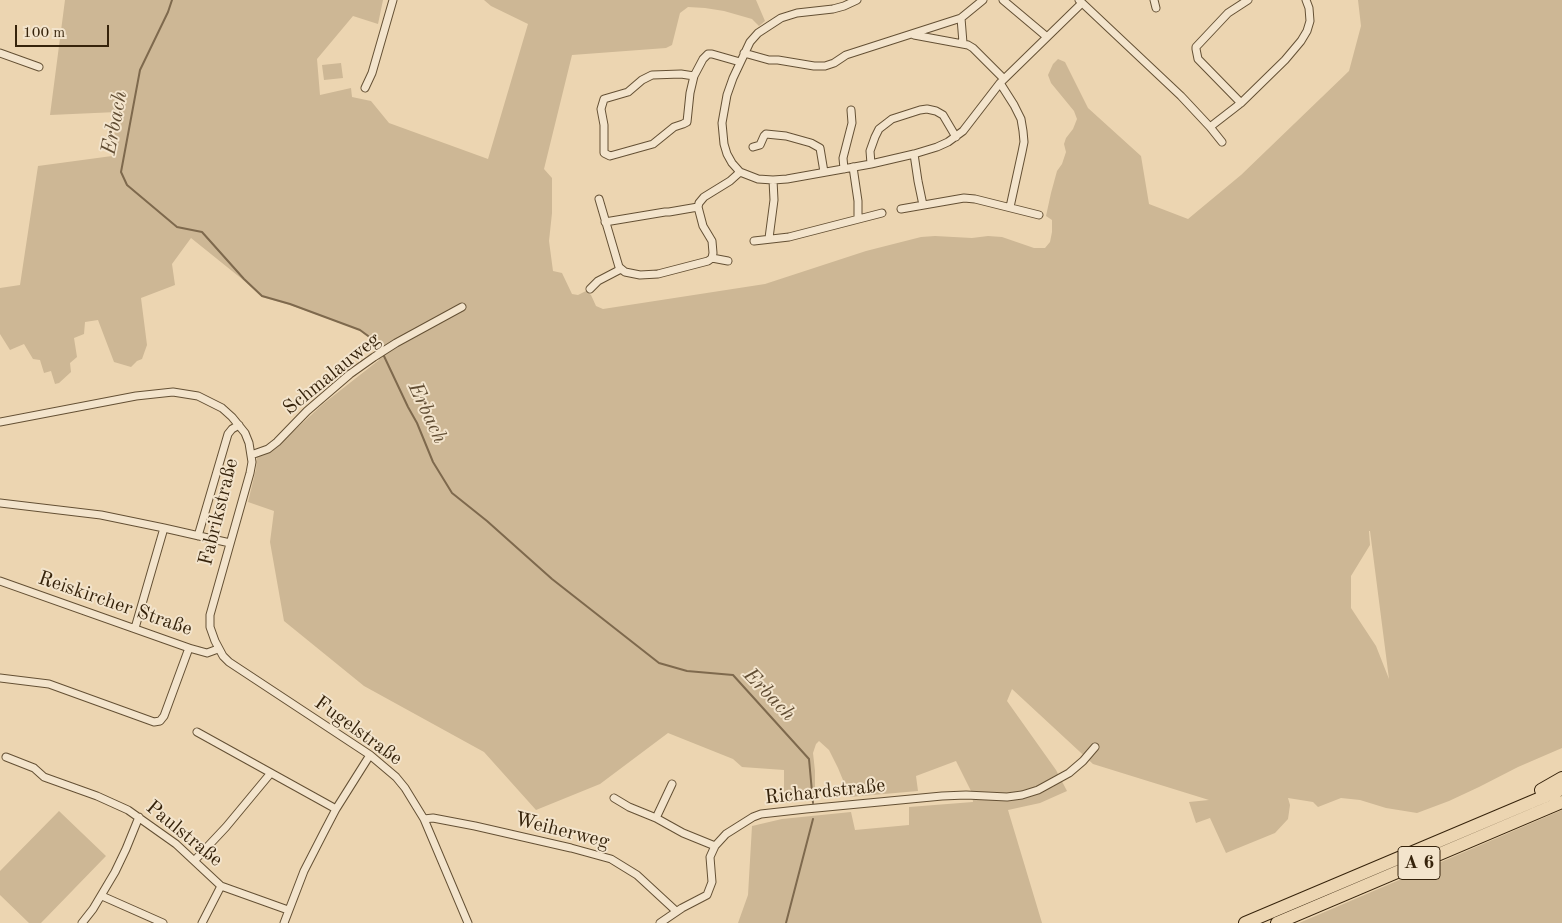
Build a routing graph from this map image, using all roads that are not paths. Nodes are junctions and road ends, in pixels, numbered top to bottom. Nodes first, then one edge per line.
1 (393, 0) edge
2 (857, 0) edge
3 (983, 0) edge
4 (1003, 0) edge
5 (1154, 0) edge
6 (1248, 0) edge
7 (1306, 0) edge
8 (1080, 1) edge
9 (1156, 8) dead end
10 (961, 18) junction
11 (914, 35) junction
12 (1047, 37) junction
13 (963, 44) junction
14 (0, 53) edge
15 (744, 53) junction
16 (740, 62) junction
17 (39, 67) dead end
18 (694, 76) junction
19 (1002, 81) junction
20 (365, 88) dead end
21 (1241, 103) junction
22 (851, 110) dead end
23 (1210, 127) junction
24 (956, 136) junction
25 (1222, 142) dead end
26 (753, 147) dead end
27 (914, 154) junction
28 (871, 164) junction
29 (853, 167) junction
30 (844, 169) junction
31 (740, 172) junction
32 (824, 172) junction
33 (773, 180) junction
34 (599, 199) dead end
35 (924, 205) junction
36 (698, 207) junction
37 (1010, 207) junction
38 (901, 209) dead end
39 (882, 213) dead end
40 (1039, 215) dead end
41 (858, 219) junction
42 (605, 222) junction
43 (769, 238) junction
44 (754, 241) dead end
45 (712, 258) junction
46 (728, 261) dead end
47 (621, 269) junction
48 (590, 289) dead end
49 (462, 307) dead end
50 (0, 422) edge
51 (239, 425) junction
52 (251, 455) junction
53 (0, 503) edge
54 (164, 528) junction
55 (198, 536) junction
56 (230, 544) junction
57 (0, 581) edge
58 (135, 628) junction
59 (188, 648) junction
60 (218, 649) junction
61 (0, 678) edge
62 (197, 732) dead end
63 (1095, 747) dead end
64 (370, 755) junction
65 (6, 757) dead end
66 (270, 774) junction
67 (1562, 778) edge
68 (672, 784) dead end
69 (1562, 789) edge
70 (614, 798) dead end
71 (1562, 802) edge
72 (336, 809) junction
73 (139, 817) junction
74 (656, 818) junction
75 (424, 819) junction
76 (1434, 843) junction
77 (715, 846) junction
78 (195, 860) junction
79 (221, 886) junction
80 (102, 896) junction
81 (288, 910) junction
82 (676, 912) junction
83 (82, 923) edge
84 (163, 923) edge
85 (202, 923) edge
86 (284, 923) edge
87 (468, 923) edge
88 (660, 923) edge
89 (1245, 923) edge
90 (1277, 923) edge

1 - 20 street
2 - 15 street
3 - 10 street
4 - 12 street
5 - 9 street
6 - 21 street
7 - 21 street
8 - 12 street
8 - 23 street
10 - 11 street
10 - 13 street
11 - 13 street
11 - 15 street
12 - 19 street
13 - 19 street
14 - 17 street
15 - 16 street
16 - 18 street
16 - 31 street
18 - 18 street
19 - 24 street
19 - 37 street
21 - 23 street
22 - 30 street
23 - 25 street
24 - 27 street
24 - 28 street
26 - 32 street
27 - 28 street
27 - 35 street
28 - 29 street
29 - 30 street
29 - 41 street
30 - 32 street
31 - 33 street
31 - 36 street
32 - 33 street
33 - 43 street
34 - 42 street
35 - 37 street
35 - 38 street
36 - 42 street
36 - 45 street
37 - 40 street
39 - 41 street
41 - 43 street
42 - 47 street
43 - 44 street
45 - 46 street
45 - 47 street
47 - 48 street
49 - 52 street, Schmalauweg
50 - 51 street, Fabrikstraße
51 - 52 street, Fabrikstraße
51 - 55 street
52 - 56 street, Fabrikstraße
53 - 54 street
54 - 55 street
54 - 58 street
55 - 56 street
56 - 60 street, Fabrikstraße
57 - 58 street, Reiskircher Straße
58 - 59 street, Reiskircher Straße
59 - 60 street, Reiskircher Straße
59 - 61 street
60 - 64 street, Fugelstraße
62 - 66 street
63 - 77 street, Richardstraße
64 - 72 street
64 - 75 street, Fugelstraße
65 - 73 street, Paulstraße
66 - 72 street
66 - 78 street
67 - 76 highway
68 - 74 street
69 - 76 highway, A 6
70 - 74 street
71 - 90 highway, A 6
72 - 81 street
73 - 78 street, Paulstraße
73 - 80 street
74 - 77 street
75 - 82 street, Weiherweg
75 - 87 street, Fugelstraße
76 - 89 highway, A 6
77 - 82 street
78 - 79 street, Paulstraße
79 - 81 street, Paulstraße
79 - 85 street
80 - 83 street
80 - 84 street
81 - 86 street
82 - 88 street

